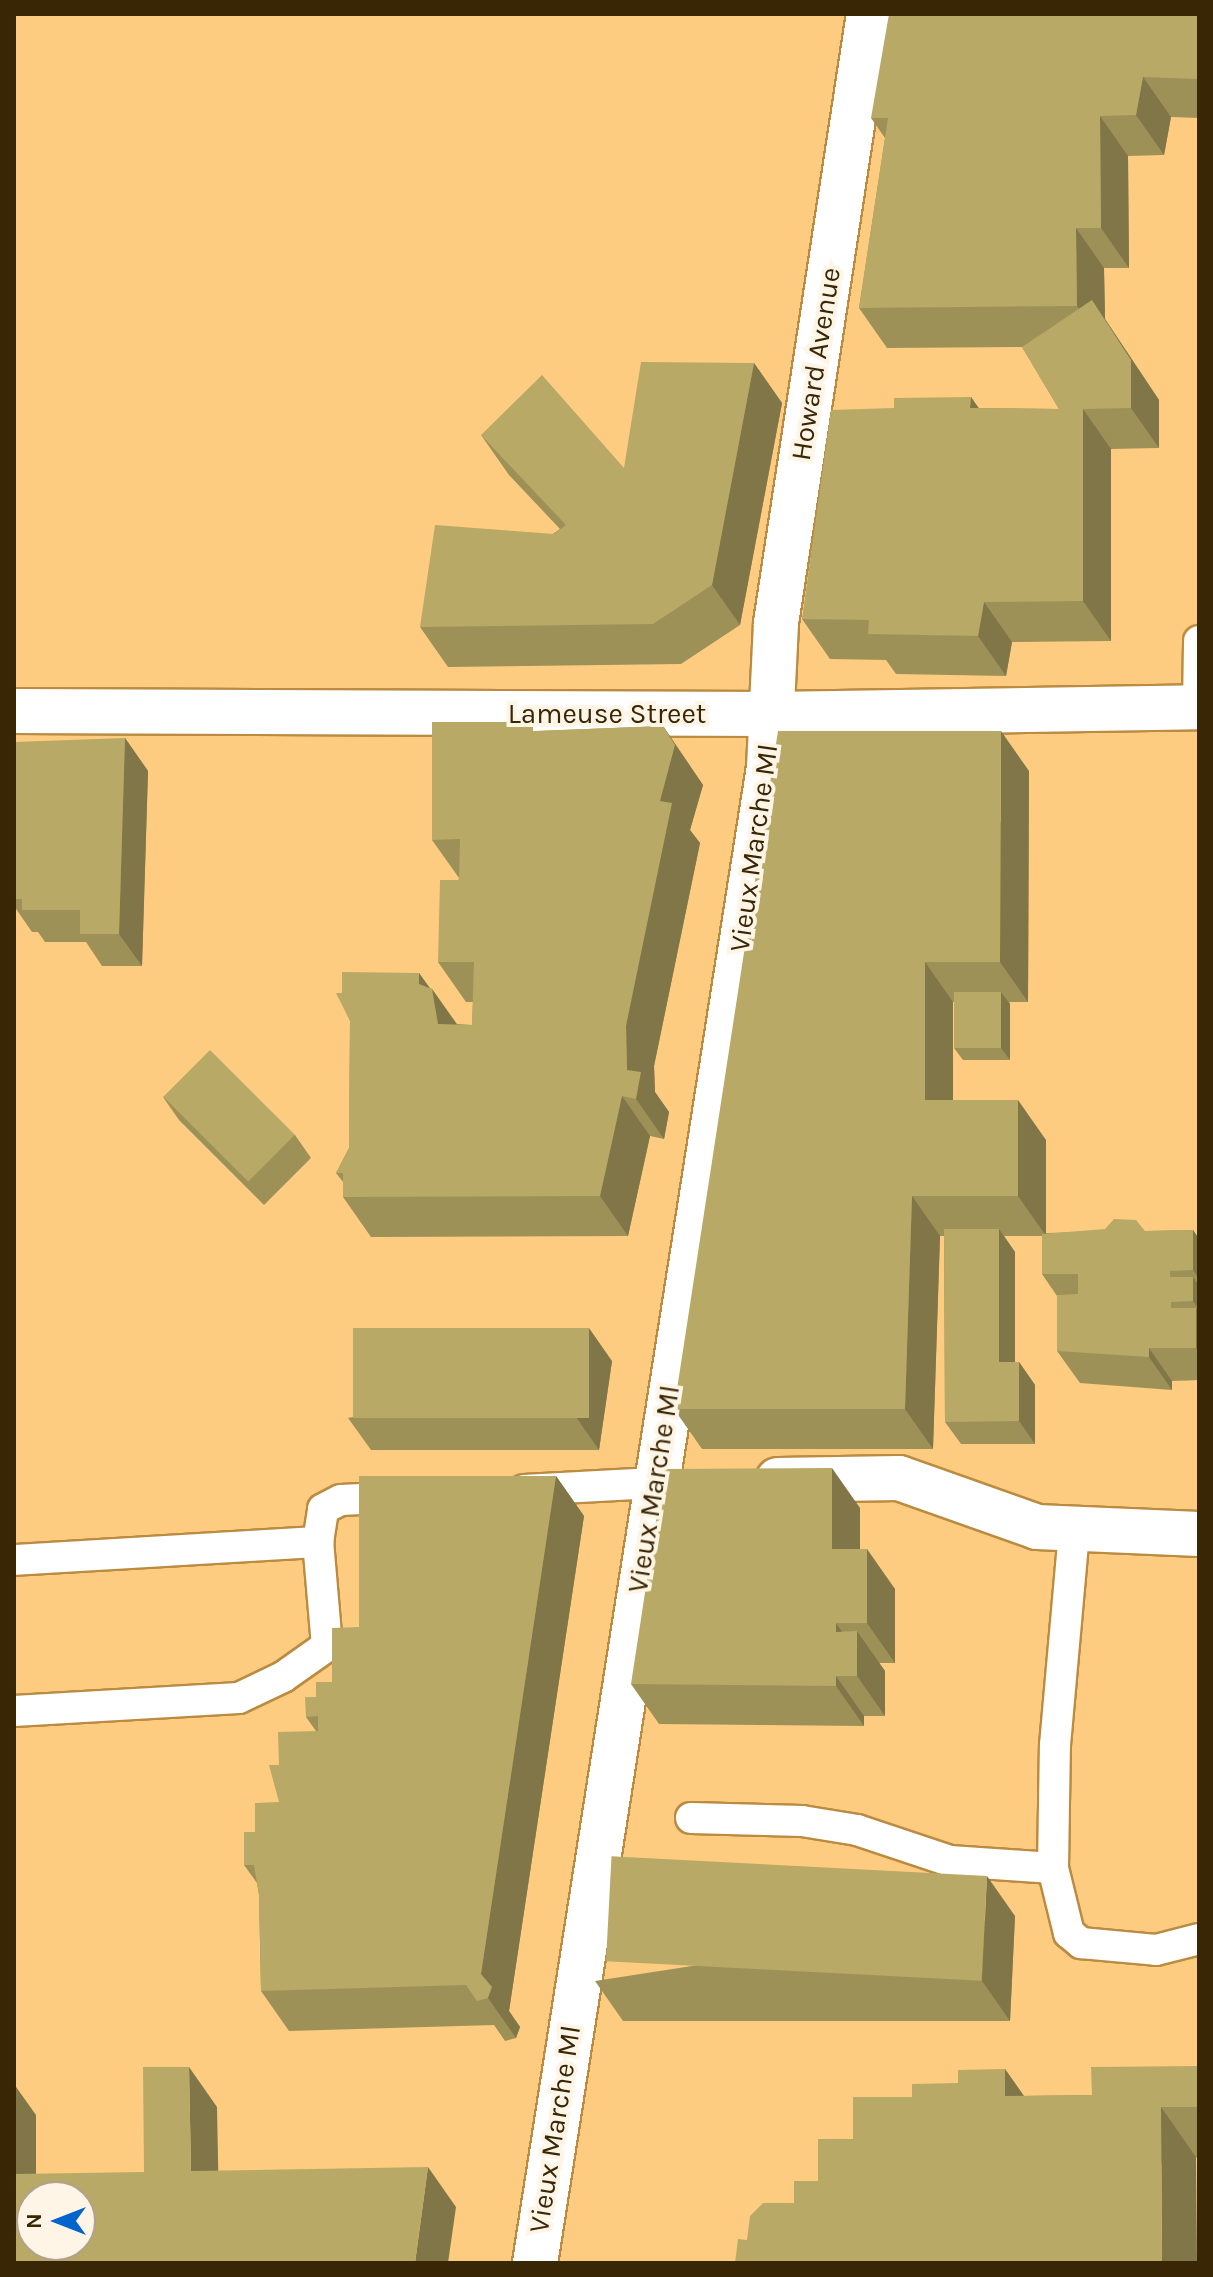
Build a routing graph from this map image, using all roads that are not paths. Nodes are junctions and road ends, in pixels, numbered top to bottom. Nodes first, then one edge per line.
1 (869, 14) edge
2 (1199, 641) edge
3 (1199, 707) edge
4 (14, 711) edge
5 (771, 714) junction
6 (654, 1483) junction
7 (497, 1492) edge
8 (435, 1495) edge
9 (1074, 1533) junction
10 (1199, 1534) edge
11 (318, 1542) junction
12 (14, 1560) edge
13 (14, 1711) edge
14 (691, 1818) dead end
15 (1053, 1868) junction
16 (1199, 1939) edge
17 (535, 2263) edge

1 - 5 street, Howard Avenue
2 - 3 lane
3 - 5 street, Lameuse Street
4 - 5 street, Lameuse Street
5 - 6 street, Vieux Marche Ml
6 - 7 lane
6 - 9 street
6 - 17 street, Vieux Marche Ml
8 - 11 lane
9 - 10 street
9 - 15 lane
11 - 12 lane
11 - 13 lane
14 - 15 lane
15 - 16 lane

